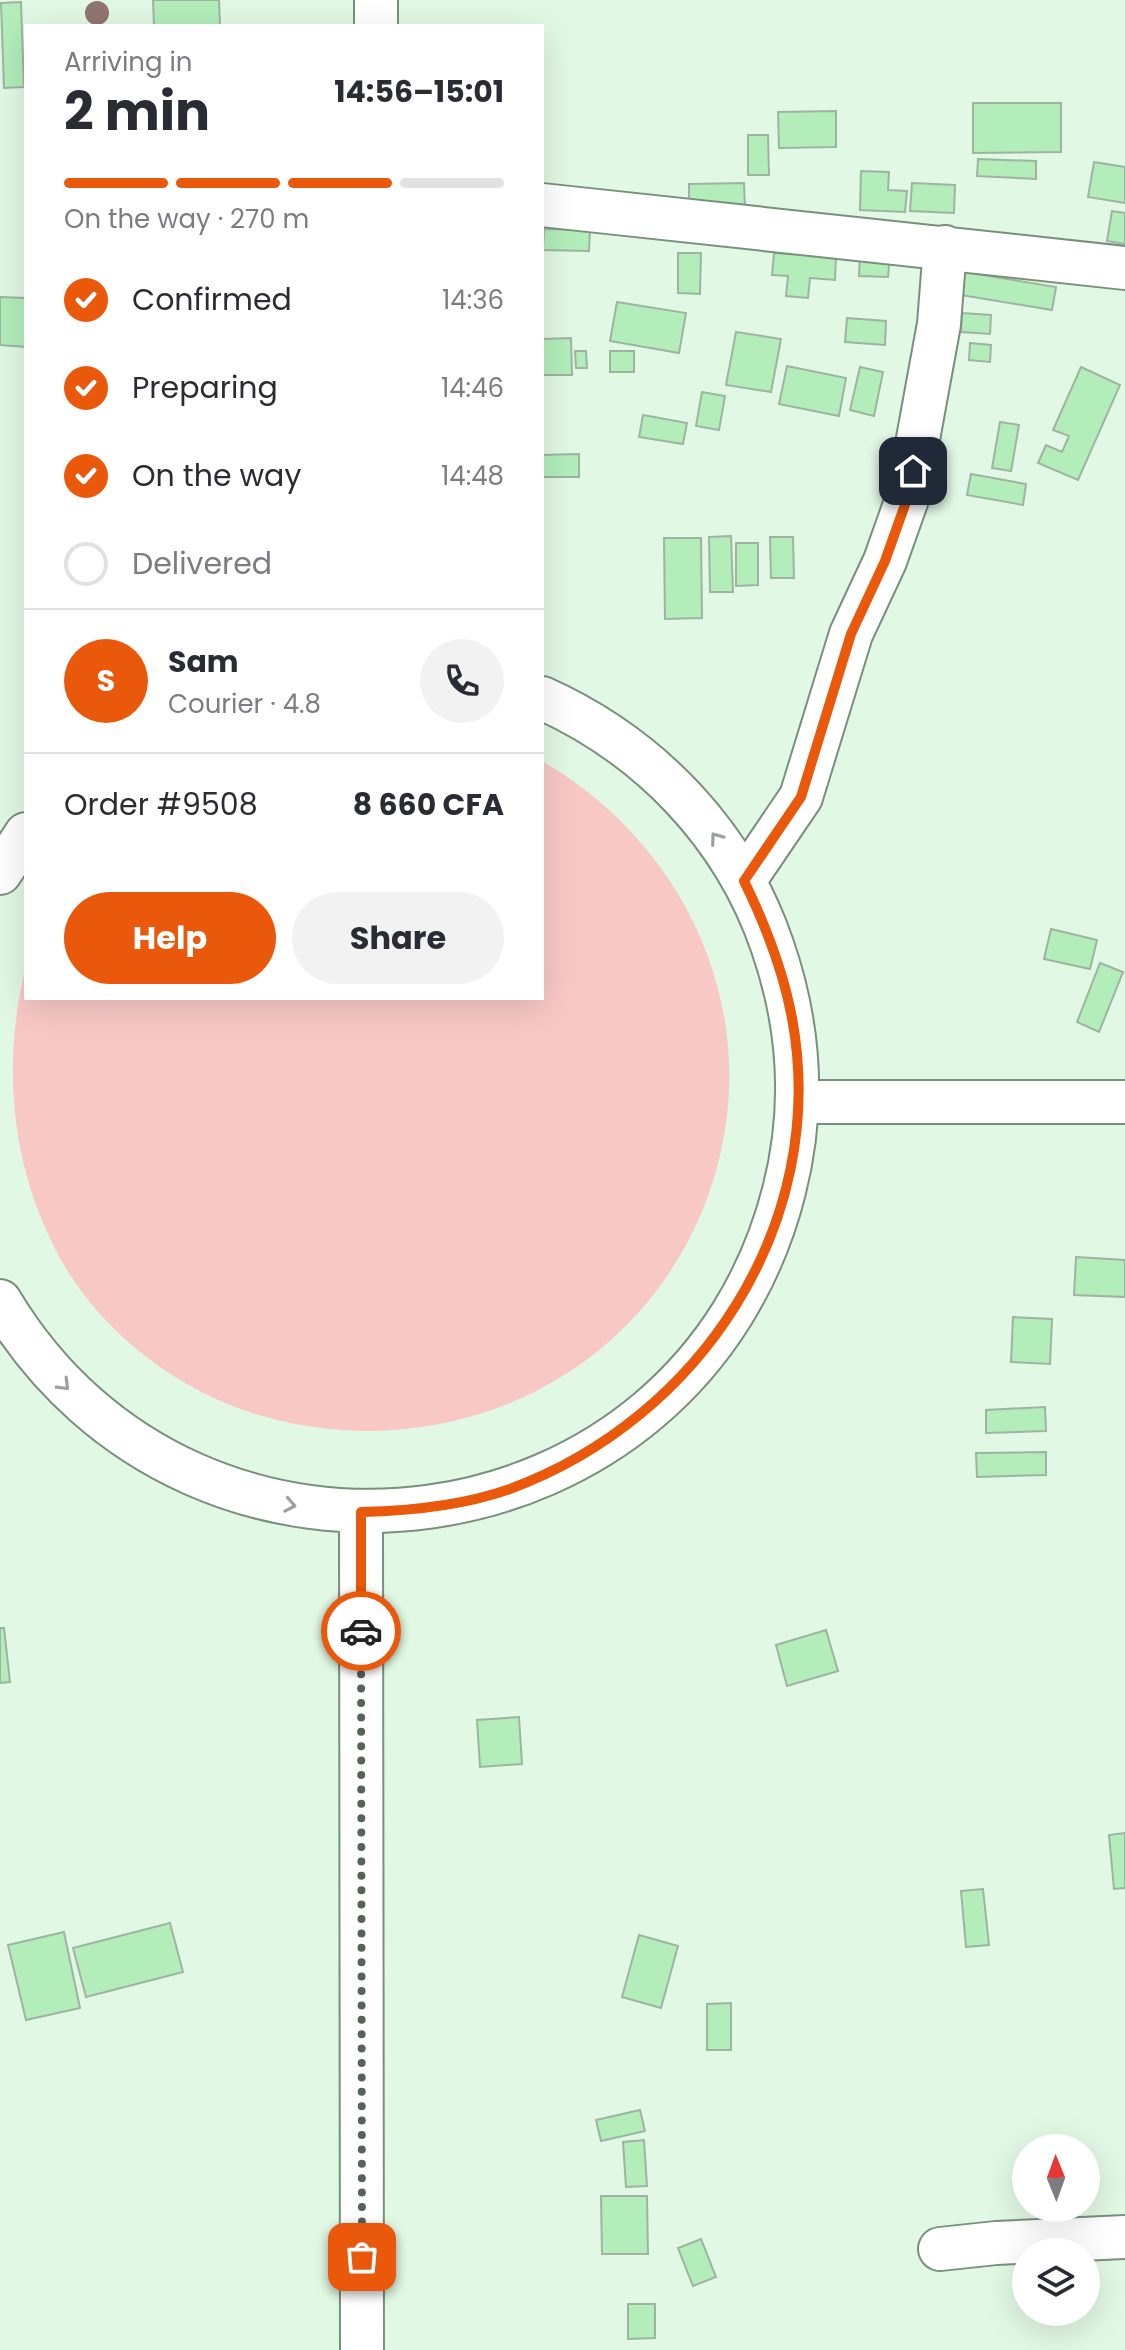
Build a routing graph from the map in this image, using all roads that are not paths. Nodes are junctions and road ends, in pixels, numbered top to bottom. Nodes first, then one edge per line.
1 (376, 0) edge
2 (376, 24) edge
3 (544, 205) edge
4 (945, 247) junction
5 (1125, 268) edge
6 (544, 699) edge
7 (24, 837) edge
8 (0, 873) edge
9 (744, 881) junction
10 (797, 1102) junction
11 (1125, 1102) edge
12 (0, 1301) edge
13 (361, 1512) junction
14 (1125, 2237) edge
15 (940, 2249) dead end
16 (362, 2350) edge

1 - 2 street
3 - 4 street
4 - 5 street
4 - 9 street
9 -> 6 street
7 - 8 street
9 - 10 street
10 - 11 street
10 - 13 street
12 -> 13 street
13 - 16 street
14 - 15 street

